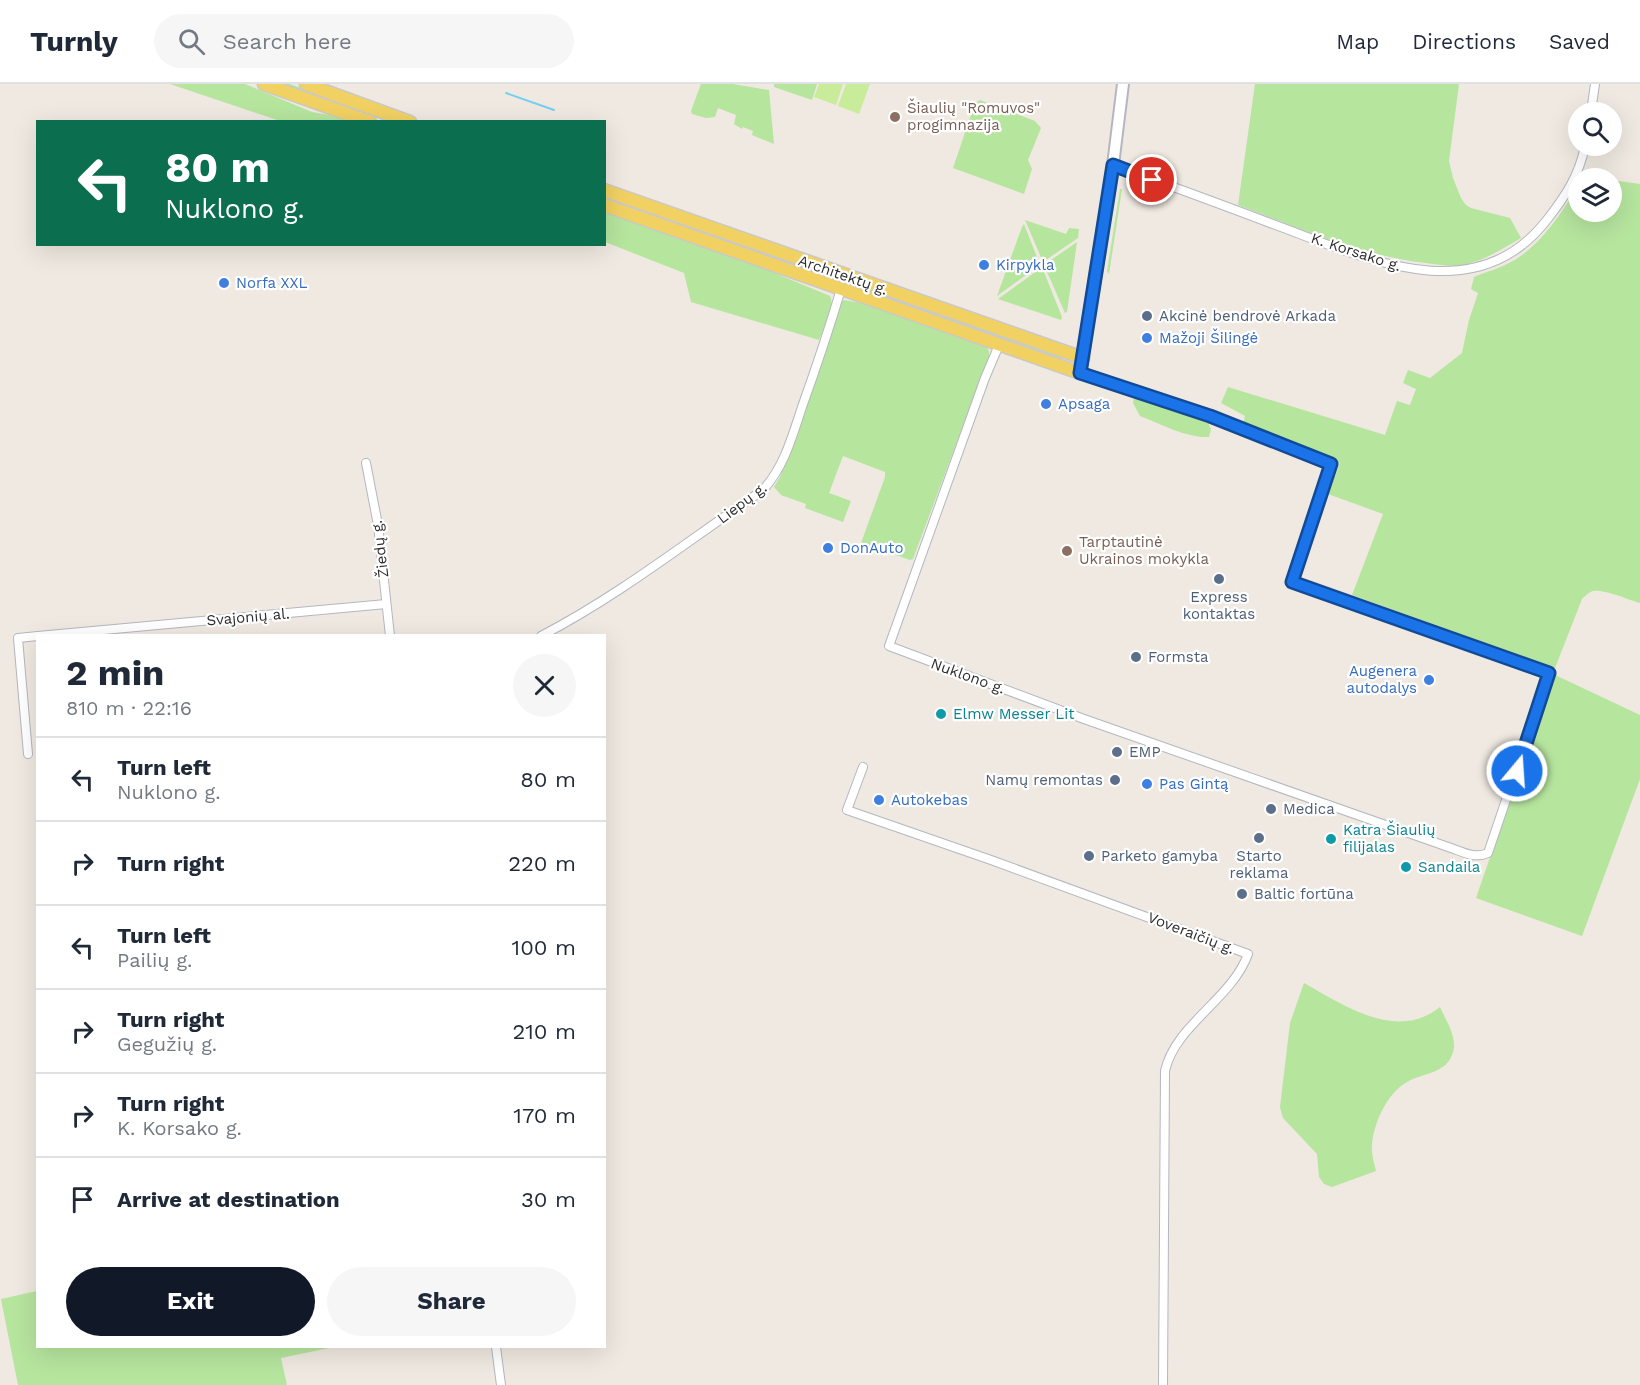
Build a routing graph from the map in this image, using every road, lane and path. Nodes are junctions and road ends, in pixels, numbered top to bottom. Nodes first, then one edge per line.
1 (264, 84) edge
2 (306, 84) edge
3 (1123, 84) edge
4 (1596, 84) edge
5 (1593, 102) edge
6 (363, 120) edge
7 (405, 120) edge
8 (1582, 156) edge
9 (1113, 165) junction
10 (606, 191) edge
11 (606, 206) edge
12 (710, 227) junction
13 (706, 240) junction
14 (840, 289) junction
15 (999, 345) junction
16 (1083, 358) junction
17 (1080, 373) junction
18 (366, 463) dead end
19 (386, 604) junction
20 (60, 634) edge
21 (390, 634) edge
22 (545, 634) edge
23 (36, 636) edge
24 (28, 754) dead end
25 (863, 767) dead end
26 (496, 1348) edge
27 (501, 1385) edge
28 (1163, 1385) edge

1 - 6 main road
2 - 7 main road
3 - 9 main road
4 - 5 street
8 - 9 street, K. Korsako g.
9 - 16 main road
10 - 12 main road, Architektų g.
11 - 13 main road, Architektų g.
12 - 13 main road
12 - 16 main road, Architektų g.
13 - 14 main road, Architektų g.
14 - 15 main road, Architektų g.
14 - 22 street, Liepų g.
15 - 17 main road, Architektų g.
15 - 17 street, Nuklono g.
16 - 17 main road
18 - 19 street, Žiedų g.
19 - 20 street, Svajonių al.
19 - 21 street, Žiedų g.
23 - 24 street, Svajonių al.
25 - 28 street, Voveraičių g.
26 - 27 street

